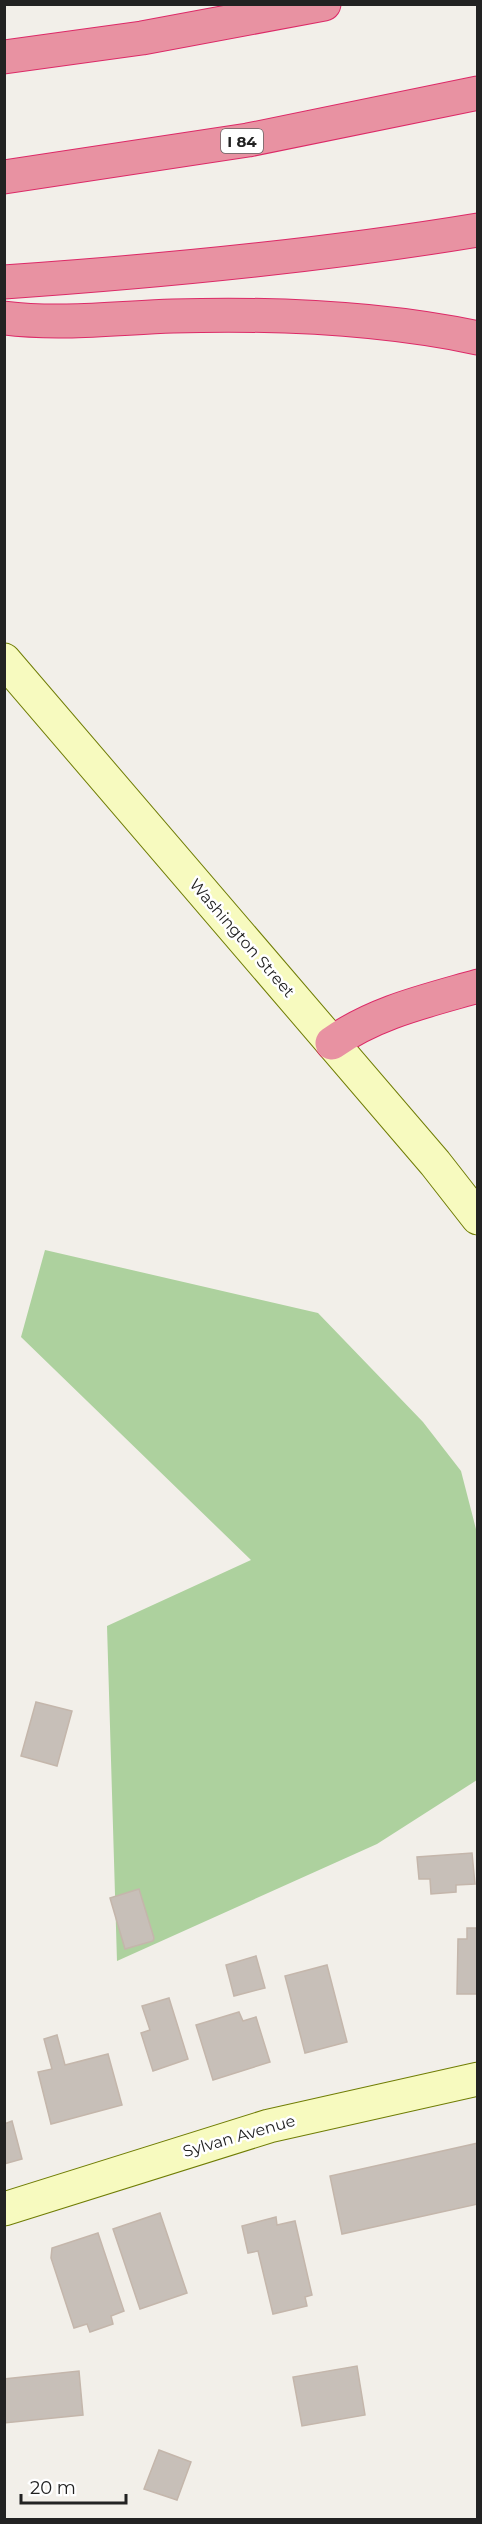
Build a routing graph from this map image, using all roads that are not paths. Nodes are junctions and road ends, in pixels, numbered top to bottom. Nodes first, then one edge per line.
1 (324, 4) edge
2 (4, 57) edge
3 (477, 93) edge
4 (4, 177) edge
5 (477, 230) edge
6 (4, 282) edge
7 (4, 318) edge
8 (477, 338) edge
9 (4, 660) edge
10 (477, 986) edge
11 (332, 1043) junction
12 (477, 1218) edge
13 (477, 2079) edge
14 (4, 2210) edge

1 - 2 highway
3 - 4 highway, I 84
5 - 6 highway
7 - 8 highway
9 - 11 main road, Washington Street
10 - 11 highway
11 - 12 main road, Washington Street
13 - 14 main road, Sylvan Avenue

